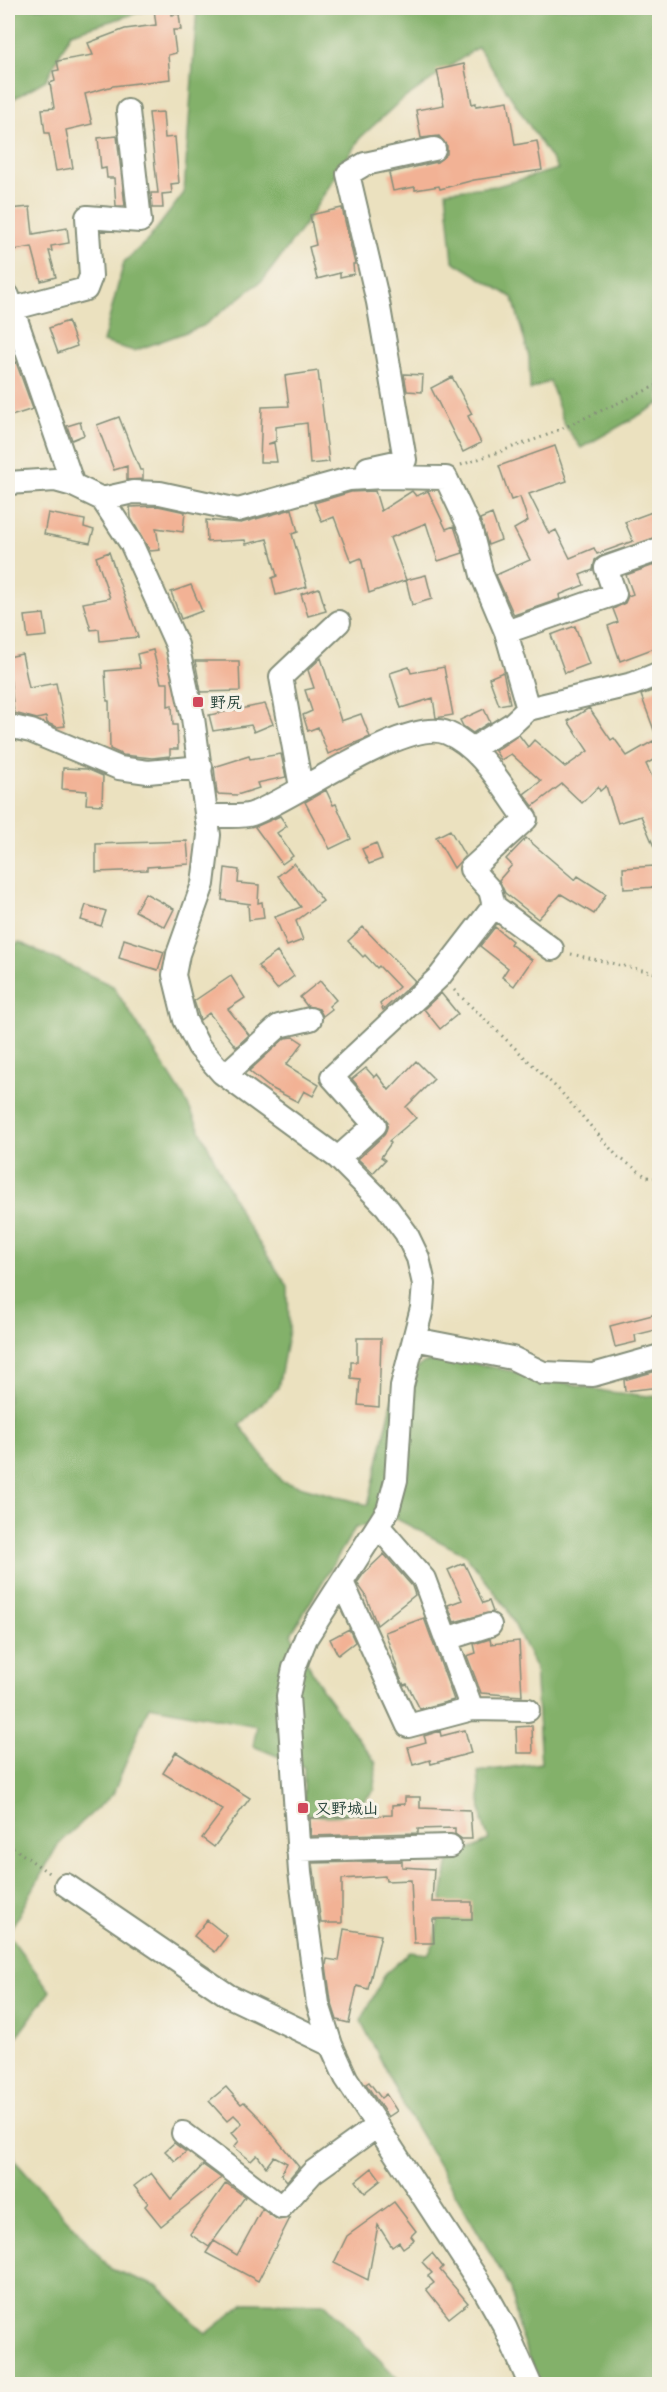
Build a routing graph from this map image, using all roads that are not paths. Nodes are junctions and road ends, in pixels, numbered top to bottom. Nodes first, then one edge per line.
1 (128, 111) dead end
2 (434, 148) dead end
3 (9, 302) edge
4 (349, 480) junction
5 (73, 485) junction
6 (10, 486) edge
7 (102, 499) junction
8 (660, 549) edge
9 (339, 622) dead end
10 (506, 632) junction
11 (660, 673) edge
12 (528, 709) junction
13 (8, 726) edge
14 (472, 749) junction
15 (201, 767) junction
16 (301, 787) junction
17 (207, 816) junction
18 (494, 906) junction
19 (552, 949) road end
20 (310, 1019) dead end
21 (225, 1075) junction
22 (338, 1158) junction
23 (414, 1339) junction
24 (660, 1356) edge
25 (378, 1526) junction
26 (342, 1582) junction
27 (490, 1625) dead end
28 (446, 1639) junction
29 (472, 1709) junction
30 (528, 1710) dead end
31 (450, 1846) dead end
32 (298, 1850) junction
33 (66, 1885) road end
34 (331, 2044) junction
35 (377, 2126) junction
36 (183, 2133) dead end
37 (530, 2385) edge

1 - 3 street
2 - 4 street
3 - 5 street
4 - 7 street
4 - 10 street
5 - 6 street
5 - 7 street
7 - 15 street
8 - 10 street
9 - 16 street
10 - 12 street
11 - 12 street
12 - 14 street
13 - 15 street
14 - 16 street
14 - 18 street
15 - 17 street
16 - 17 street
17 - 21 street
18 - 19 street
18 - 22 street
20 - 21 street
21 - 22 street
22 - 23 street
23 - 24 street
23 - 25 street
25 - 26 street
25 - 28 street
26 - 29 street
26 - 32 street
27 - 28 street
28 - 29 street
29 - 30 street
31 - 32 street
32 - 34 street
33 - 34 street
34 - 35 street
35 - 36 street
35 - 37 street

